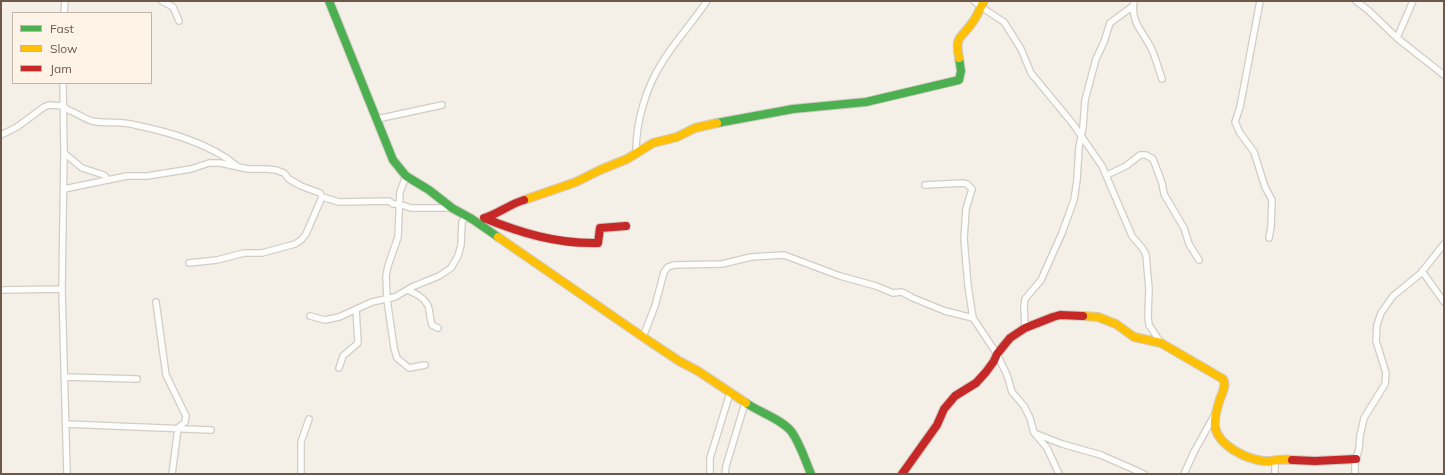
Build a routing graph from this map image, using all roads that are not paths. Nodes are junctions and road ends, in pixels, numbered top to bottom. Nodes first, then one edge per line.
1 (65, 1) edge
2 (162, 1) edge
3 (329, 1) edge
4 (707, 1) edge
5 (974, 1) edge
6 (1260, 1) edge
7 (1356, 1) edge
8 (1414, 1) edge
9 (982, 4) edge
10 (1134, 4) edge
11 (64, 12) edge
12 (179, 21) dead end
13 (1397, 38) junction
14 (1444, 75) edge
15 (1162, 79) dead end
16 (63, 84) edge
17 (442, 105) dead end
18 (63, 106) junction
19 (377, 119) junction
20 (1, 135) edge
21 (1080, 136) junction
22 (636, 152) junction
23 (64, 153) junction
24 (237, 166) junction
25 (1107, 175) junction
26 (406, 176) junction
27 (108, 180) junction
28 (925, 185) dead end
29 (64, 189) junction
30 (400, 192) junction
31 (322, 197) junction
32 (389, 201) junction
33 (399, 204) junction
34 (452, 208) junction
35 (469, 218) junction
36 (484, 218) junction
37 (626, 226) dead end
38 (1269, 238) dead end
39 (1444, 244) edge
40 (1199, 260) dead end
41 (189, 263) dead end
42 (1422, 271) junction
43 (1, 290) edge
44 (62, 290) junction
45 (407, 290) junction
46 (387, 299) junction
47 (156, 302) dead end
48 (1444, 302) edge
49 (356, 309) junction
50 (310, 316) dead end
51 (973, 318) junction
52 (438, 328) dead end
53 (1025, 328) junction
54 (643, 337) junction
55 (1161, 343) junction
56 (997, 354) junction
57 (425, 365) dead end
58 (339, 368) dead end
59 (64, 377) junction
60 (137, 379) dead end
61 (730, 393) junction
62 (745, 403) junction
63 (1216, 413) junction
64 (309, 419) dead end
65 (66, 424) junction
66 (178, 428) junction
67 (211, 430) dead end
68 (1034, 433) junction
69 (1356, 459) junction
70 (1275, 460) junction
71 (66, 474) edge
72 (172, 474) edge
73 (301, 474) edge
74 (710, 474) edge
75 (725, 474) edge
76 (811, 474) edge
77 (902, 474) edge
78 (1059, 474) edge
79 (1144, 474) edge
80 (1184, 474) edge
81 (1275, 474) edge
82 (1355, 474) edge

1 - 11 street
2 - 12 street
3 - 19 street
4 - 22 street
5 - 9 street
6 - 38 street
7 - 13 street
8 - 13 street
9 - 21 street
9 - 22 street
10 - 15 street
10 - 21 street
13 - 14 street
16 - 18 street
17 - 19 street
18 - 20 street
18 - 23 street
18 - 24 street
19 - 26 street
21 - 25 street
21 - 53 street
22 - 36 street
23 - 27 street
23 - 29 street
24 - 27 street
24 - 31 street
25 - 40 street
25 - 55 street
26 - 30 street
26 - 34 street
27 - 29 street
28 - 51 street
29 - 44 street
30 - 32 street
30 - 33 street
31 - 32 street
31 - 41 street
32 - 33 street
33 - 34 street
33 - 46 street
34 - 35 street
35 - 36 street
35 - 45 street
35 - 54 street
36 - 37 street
39 - 42 street
42 - 48 street
42 - 69 street
43 - 44 street
44 - 59 street
45 - 46 street
45 - 52 street
46 - 49 street
46 - 57 street
47 - 66 street
49 - 50 street
49 - 58 street
51 - 54 street
51 - 56 street
53 - 55 street
53 - 56 street
54 - 61 street
55 - 63 street
56 - 68 street
56 - 77 street
59 - 60 street
59 - 65 street
61 - 62 street
61 - 74 street
62 - 75 street
62 - 76 street
63 - 70 street
63 - 80 street
64 - 73 street
65 - 66 street
65 - 71 street
66 - 67 street
66 - 72 street
68 - 78 street
68 - 79 street
69 - 70 street
69 - 82 street
70 - 81 street

